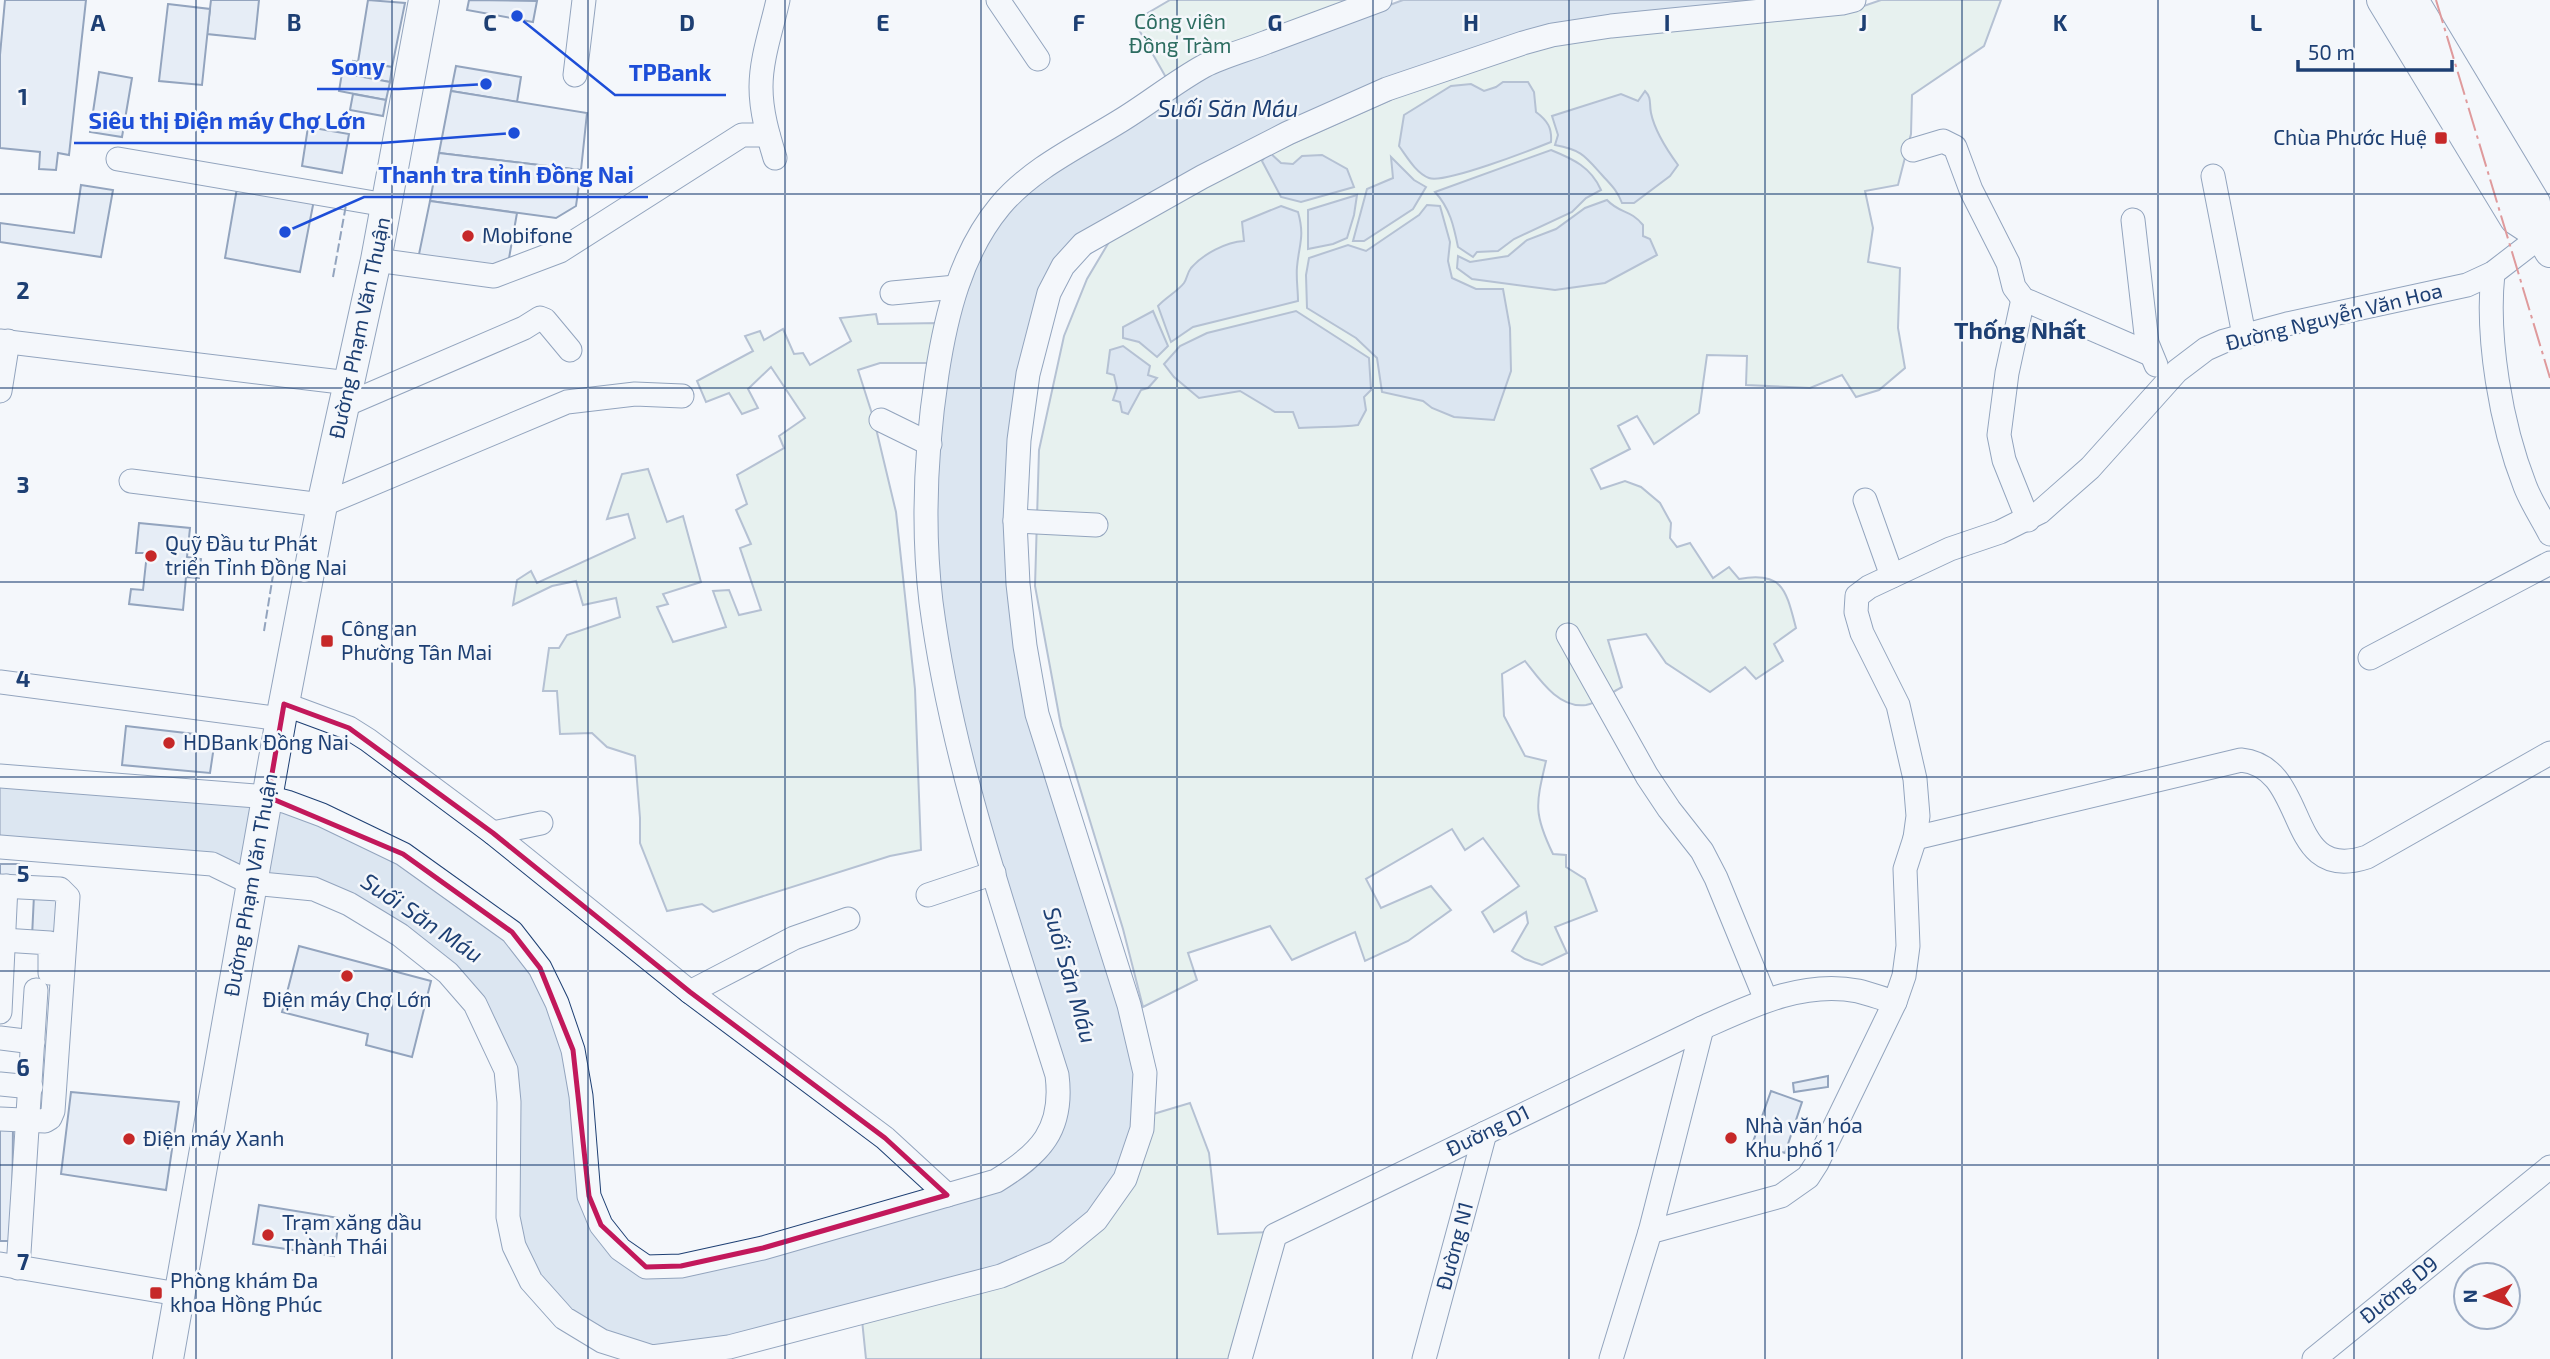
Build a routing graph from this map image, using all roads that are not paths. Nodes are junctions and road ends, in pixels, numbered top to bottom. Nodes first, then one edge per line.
1 (424, 0) edge
2 (584, 0) edge
3 (778, 0) edge
4 (998, 0) edge
5 (1380, 0) edge
6 (1854, 0) edge
7 (2382, 0) edge
8 (2413, 0) edge
9 (1038, 59) dead end
10 (575, 75) dead end
11 (768, 135) junction
12 (1913, 150) dead end
13 (775, 158) dead end
14 (118, 159) dead end
15 (2213, 176) dead end
16 (386, 205) junction
17 (2133, 220) dead end
18 (2545, 244) edge
19 (376, 260) junction
20 (2493, 273) junction
21 (956, 287) junction
22 (892, 293) dead end
23 (2023, 299) junction
24 (2244, 335) junction
25 (4, 341) edge
26 (570, 351) dead end
27 (2150, 354) junction
28 (2165, 384) junction
29 (0, 391) edge
30 (347, 394) junction
31 (682, 396) dead end
32 (881, 420) dead end
33 (930, 443) junction
34 (131, 481) dead end
35 (1865, 500) dead end
36 (322, 505) junction
37 (2028, 520) junction
38 (1016, 521) junction
39 (1096, 525) dead end
40 (2550, 534) edge
41 (2550, 563) edge
42 (1892, 576) junction
43 (1568, 635) dead end
44 (2370, 658) dead end
45 (0, 682) edge
46 (282, 711) junction
47 (2550, 753) edge
48 (0, 776) edge
49 (268, 797) junction
50 (541, 823) dead end
51 (493, 833) junction
52 (1914, 838) junction
53 (0, 847) edge
54 (994, 873) junction
55 (251, 883) junction
56 (3, 886) edge
57 (928, 895) dead end
58 (2, 912) edge
59 (848, 919) dead end
60 (3, 940) junction
61 (1, 986) edge
62 (49, 990) junction
63 (690, 992) junction
64 (1766, 1000) junction
65 (1895, 1002) junction
66 (0, 1012) edge
67 (1702, 1028) junction
68 (0, 1038) edge
69 (33, 1042) junction
70 (0, 1084) edge
71 (31, 1087) junction
72 (0, 1119) edge
73 (29, 1121) junction
74 (1485, 1133) junction
75 (2550, 1167) edge
76 (947, 1195) junction
77 (1650, 1232) junction
78 (9, 1266) edge
79 (178, 1294) junction
80 (1617, 1358) edge
81 (168, 1359) edge
82 (1240, 1359) edge
83 (1424, 1359) edge
84 (2314, 1359) edge

1 - 16 main road, Đường Phạm Văn Thuận
2 - 10 street
3 - 11 street
4 - 9 street
5 - 21 street
6 - 38 street
7 - 18 main road
8 - 18 main road
11 - 13 street
11 - 19 street
12 - 23 street
14 - 16 street
15 - 24 street
16 - 19 main road, Đường Phạm Văn Thuận
17 - 27 street
18 - 20 street, Đường Nguyễn Văn Hoa
19 - 30 main road, Đường Phạm Văn Thuận
20 - 24 street, Đường Nguyễn Văn Hoa
20 - 40 street
21 - 22 street
21 - 33 street
23 - 27 street
23 - 37 street
24 - 28 street, Đường Nguyễn Văn Hoa
25 - 29 street
25 - 30 street
26 - 30 street
27 - 28 street
28 - 37 street, Đường Nguyễn Văn Hoa
30 - 36 main road, Đường Phạm Văn Thuận
31 - 36 street
32 - 33 street
33 - 54 street
34 - 36 street
35 - 42 street
36 - 46 main road, Đường Phạm Văn Thuận
37 - 42 street, Đường Nguyễn Văn Hoa
38 - 39 street
38 - 55 street
41 - 44 street
42 - 52 street, Đường Nguyễn Văn Hoa
43 - 64 street
45 - 46 street
46 - 49 main road, Đường Phạm Văn Thuận
46 - 51 street
47 - 52 street
48 - 49 street
49 - 55 main road, Đường Phạm Văn Thuận
49 - 76 street
50 - 51 street
51 - 63 street
52 - 65 street, Đường Nguyễn Văn Hoa
53 - 55 street
54 - 57 street
54 - 76 street
55 - 79 main road, Đường Phạm Văn Thuận
56 - 58 street
56 - 62 street
58 - 60 street
59 - 63 street
60 - 61 street
60 - 62 street
61 - 62 street
61 - 66 street
62 - 69 street
62 - 73 street
63 - 76 street
64 - 65 street, Đường D1
64 - 67 street, Đường D1
65 - 77 street, Đường Nguyễn Văn Hoa
67 - 74 street, Đường D1
67 - 77 street
68 - 69 street
69 - 71 street
70 - 71 street
71 - 73 street
72 - 73 street
73 - 78 street
74 - 82 street, Đường D1
74 - 83 street, Đường N1
75 - 84 street, Đường D9
77 - 80 street
78 - 79 street
79 - 81 main road, Đường Phạm Văn Thuận

